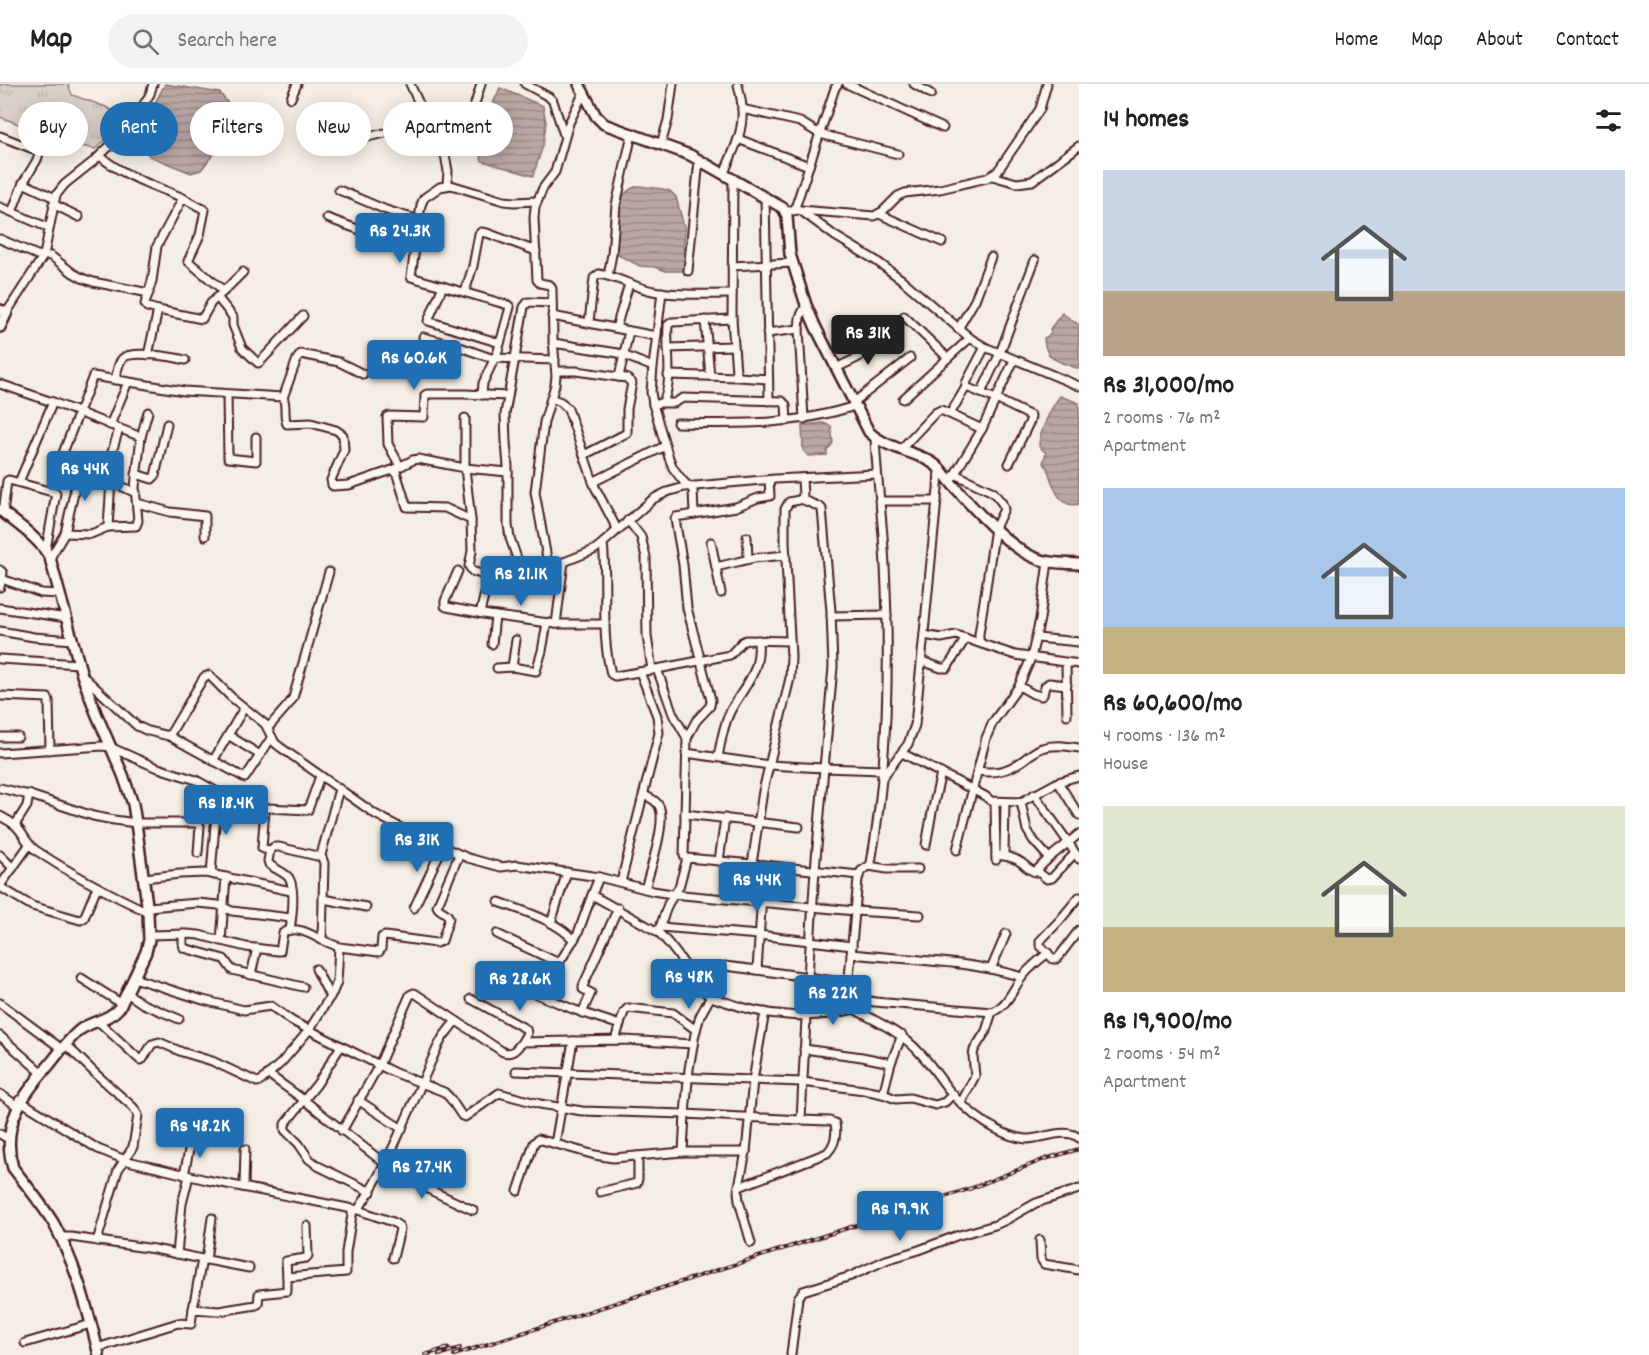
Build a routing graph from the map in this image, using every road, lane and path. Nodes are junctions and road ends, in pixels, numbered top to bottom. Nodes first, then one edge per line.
1 (153, 84) edge
2 (297, 84) edge
3 (410, 84) edge
4 (481, 84) edge
5 (525, 84) edge
6 (673, 84) edge
7 (838, 84) edge
8 (847, 84) edge
9 (914, 84) edge
10 (1047, 84) edge
11 (581, 86) edge
12 (738, 86) dead end
13 (860, 87) edge
14 (931, 94) dead end
15 (291, 98) dead end
16 (146, 102) edge
17 (418, 102) edge
18 (476, 102) edge
19 (742, 109) junction
20 (944, 128) dead end
21 (632, 134) junction
22 (820, 134) junction
23 (564, 135) junction
24 (0, 136) edge
25 (738, 139) junction
26 (661, 144) junction
27 (1079, 146) edge
28 (898, 154) dead end
29 (100, 156) joint
30 (445, 156) edge
31 (699, 160) junction
32 (809, 166) junction
33 (728, 176) junction
34 (992, 176) junction
35 (23, 183) junction
36 (447, 185) junction
37 (339, 190) dead end
38 (765, 196) junction
39 (183, 198) junction
40 (54, 201) junction
41 (537, 201) junction
42 (1, 210) edge
43 (794, 211) junction
44 (12, 213) junction
45 (879, 214) junction
46 (79, 218) dead end
47 (327, 218) dead end
48 (419, 220) junction
49 (49, 228) junction
50 (0, 239) edge
51 (942, 242) dead end
52 (415, 250) junction
53 (536, 251) junction
54 (44, 255) junction
55 (991, 257) dead end
56 (1035, 260) dead end
57 (793, 263) junction
58 (766, 264) junction
59 (732, 266) junction
60 (688, 271) dead end
61 (243, 272) dead end
62 (608, 276) junction
63 (629, 284) junction
64 (443, 286) junction
65 (224, 291) junction
66 (465, 292) junction
67 (662, 292) junction
68 (149, 293) junction
69 (732, 294) junction
70 (217, 297) junction
71 (552, 303) junction
72 (806, 305) junction
73 (158, 310) junction
74 (4, 311) edge
75 (303, 316) dead end
76 (552, 316) junction
77 (904, 316) dead end
78 (732, 319) junction
79 (705, 320) junction
80 (589, 322) junction
81 (0, 327) edge
82 (616, 328) junction
83 (958, 328) junction
84 (799, 329) junction
85 (629, 331) junction
86 (767, 333) junction
87 (656, 336) junction
88 (423, 337) dead end
89 (970, 338) junction
90 (884, 339) dead end
91 (500, 343) junction
92 (553, 343) junction
93 (734, 346) junction
94 (708, 347) junction
95 (985, 347) junction
96 (668, 348) junction
97 (1000, 354) junction
98 (148, 355) junction
99 (623, 355) junction
100 (495, 358) junction
101 (515, 358) junction
102 (910, 358) dead end
103 (948, 358) junction
104 (185, 360) dead end
105 (555, 360) junction
106 (1014, 360) junction
107 (653, 367) junction
108 (836, 368) junction
109 (556, 371) junction
110 (363, 374) dead end
111 (668, 375) junction
112 (710, 376) junction
113 (619, 377) junction
114 (740, 377) junction
115 (768, 379) junction
116 (115, 380) junction
117 (128, 382) junction
118 (0, 384) edge
119 (1079, 386) edge
120 (966, 387) junction
121 (981, 393) junction
122 (227, 394) junction
123 (482, 395) junction
124 (508, 396) junction
125 (283, 397) junction
126 (551, 398) junction
127 (903, 399) dead end
128 (996, 399) junction
129 (769, 401) junction
130 (53, 402) junction
131 (657, 404) junction
132 (854, 404) junction
133 (78, 412) junction
134 (148, 412) dead end
135 (950, 414) junction
136 (465, 418) dead end
137 (804, 419) junction
138 (787, 422) junction
139 (677, 423) dead end
140 (168, 424) dead end
141 (110, 425) junction
142 (119, 429) junction
143 (982, 429) junction
144 (141, 437) junction
145 (256, 437) dead end
146 (875, 438) junction
147 (665, 446) junction
148 (900, 450) junction
149 (584, 455) junction
150 (1008, 464) dead end
151 (77, 466) junction
152 (397, 468) junction
153 (465, 468) junction
154 (939, 468) junction
155 (508, 472) junction
156 (136, 474) junction
157 (877, 474) junction
158 (802, 478) junction
159 (952, 478) junction
160 (108, 480) junction
161 (769, 480) junction
162 (19, 482) junction
163 (593, 482) junction
164 (690, 486) junction
165 (136, 493) junction
166 (801, 499) junction
167 (879, 501) junction
168 (937, 501) junction
169 (137, 503) junction
170 (1, 511) edge
171 (694, 514) junction
172 (471, 520) junction
173 (628, 520) junction
174 (108, 527) junction
175 (995, 528) junction
176 (617, 529) junction
177 (65, 533) junction
178 (205, 536) dead end
179 (747, 537) dead end
180 (711, 542) dead end
181 (603, 543) junction
182 (48, 554) junction
183 (786, 555) junction
184 (748, 559) junction
185 (564, 562) junction
186 (1048, 562) junction
187 (548, 564) junction
188 (1079, 564) edge
189 (520, 567) junction
190 (716, 567) junction
191 (0, 570) edge
192 (458, 571) dead end
193 (329, 572) dead end
194 (489, 577) junction
195 (2, 579) junction
196 (0, 587) edge
197 (721, 593) dead end
198 (60, 594) junction
199 (0, 608) edge
200 (480, 613) junction
201 (831, 615) junction
202 (887, 615) junction
203 (495, 616) junction
204 (67, 618) junction
205 (547, 623) junction
206 (556, 624) junction
207 (605, 624) junction
208 (0, 631) edge
209 (924, 635) junction
210 (966, 638) junction
211 (1036, 638) junction
212 (73, 640) junction
213 (516, 640) dead end
214 (758, 640) junction
215 (790, 641) junction
216 (1079, 642) edge
217 (492, 644) dead end
218 (982, 644) junction
219 (1031, 658) junction
220 (0, 659) edge
221 (922, 661) junction
222 (700, 662) junction
223 (1066, 663) junction
224 (79, 664) junction
225 (1079, 664) edge
226 (512, 667) junction
227 (497, 668) dead end
228 (654, 669) junction
229 (640, 672) junction
230 (82, 675) junction
231 (1066, 684) junction
232 (1019, 686) junction
233 (0, 696) edge
234 (244, 708) junction
235 (1067, 715) dead end
236 (268, 728) junction
237 (228, 735) junction
238 (0, 736) edge
239 (169, 736) junction
240 (18, 737) dead end
241 (272, 737) junction
242 (687, 738) junction
243 (111, 747) junction
244 (1079, 748) edge
245 (50, 750) junction
246 (0, 753) edge
247 (686, 753) junction
248 (902, 753) junction
249 (260, 756) junction
250 (718, 757) junction
251 (213, 761) junction
252 (769, 765) junction
253 (823, 768) junction
254 (883, 770) junction
255 (978, 771) junction
256 (941, 773) junction
257 (320, 776) junction
258 (1079, 776) edge
259 (882, 779) junction
260 (1058, 782) junction
261 (0, 788) edge
262 (339, 789) junction
263 (972, 791) junction
264 (29, 794) junction
265 (1034, 794) junction
266 (223, 795) junction
267 (644, 795) junction
268 (995, 802) junction
269 (1005, 802) junction
270 (1021, 802) junction
271 (265, 808) junction
272 (685, 814) junction
273 (1079, 815) edge
274 (0, 816) edge
275 (725, 818) junction
276 (758, 822) junction
277 (136, 823) junction
278 (15, 825) junction
279 (799, 827) dead end
280 (1079, 834) edge
281 (1068, 842) junction
282 (29, 845) junction
283 (926, 845) dead end
284 (442, 848) junction
285 (270, 850) junction
286 (957, 850) dead end
287 (198, 853) dead end
288 (0, 855) edge
289 (459, 855) junction
290 (1004, 855) junction
291 (1077, 856) edge
292 (321, 857) junction
293 (687, 858) junction
294 (1048, 858) junction
295 (720, 861) junction
296 (752, 864) junction
297 (764, 865) junction
298 (869, 866) junction
299 (13, 868) junction
300 (918, 869) dead end
301 (815, 870) junction
302 (1037, 871) junction
303 (567, 872) junction
304 (211, 874) junction
305 (859, 875) junction
306 (226, 877) junction
307 (599, 877) junction
308 (144, 878) junction
309 (621, 882) junction
310 (0, 886) edge
311 (97, 887) junction
312 (645, 889) junction
313 (291, 891) junction
314 (673, 894) junction
315 (592, 895) junction
316 (1079, 897) edge
317 (323, 899) junction
318 (762, 902) junction
319 (499, 903) dead end
320 (366, 907) dead end
321 (812, 907) junction
322 (224, 908) junction
323 (414, 908) dead end
324 (618, 908) junction
325 (148, 910) junction
326 (855, 911) junction
327 (920, 915) dead end
328 (291, 918) junction
329 (551, 923) junction
330 (659, 929) junction
331 (290, 930) junction
332 (1079, 930) edge
333 (183, 934) junction
334 (497, 934) dead end
335 (1006, 934) dead end
336 (150, 935) junction
337 (759, 935) junction
338 (322, 940) junction
339 (574, 940) junction
340 (221, 941) junction
341 (810, 941) junction
342 (852, 946) junction
343 (339, 947) junction
344 (257, 948) junction
345 (1048, 953) junction
346 (851, 954) junction
347 (559, 963) junction
348 (316, 969) dead end
349 (991, 969) junction
350 (757, 970) junction
351 (251, 975) junction
352 (559, 977) dead end
353 (808, 977) junction
354 (1023, 977) junction
355 (81, 978) dead end
356 (134, 978) junction
357 (848, 982) junction
358 (517, 986) dead end
359 (303, 987) dead end
360 (127, 993) junction
361 (711, 996) junction
362 (847, 997) junction
363 (330, 998) junction
364 (471, 999) dead end
365 (0, 1003) edge
366 (122, 1004) junction
367 (854, 1009) junction
368 (765, 1012) junction
369 (992, 1012) junction
370 (582, 1013) junction
371 (806, 1015) junction
372 (179, 1019) dead end
373 (98, 1021) junction
374 (458, 1022) junction
375 (620, 1025) junction
376 (309, 1030) junction
377 (696, 1030) junction
378 (902, 1035) junction
379 (0, 1036) edge
380 (573, 1041) junction
381 (615, 1041) junction
382 (522, 1042) junction
383 (693, 1044) junction
384 (341, 1046) junction
385 (64, 1047) junction
386 (804, 1049) junction
387 (891, 1064) junction
388 (378, 1065) junction
389 (516, 1071) dead end
390 (42, 1073) junction
391 (568, 1073) junction
392 (268, 1074) junction
393 (688, 1078) junction
394 (753, 1080) junction
395 (802, 1082) junction
396 (421, 1083) junction
397 (0, 1094) edge
398 (883, 1094) junction
399 (953, 1094) junction
400 (304, 1100) junction
401 (358, 1100) junction
402 (17, 1102) junction
403 (962, 1103) junction
404 (562, 1108) junction
405 (685, 1114) junction
406 (750, 1118) junction
407 (801, 1120) junction
408 (402, 1129) junction
409 (342, 1131) junction
410 (1078, 1134) edge
411 (2, 1136) edge
412 (191, 1140) dead end
413 (555, 1144) junction
414 (244, 1149) dead end
415 (683, 1152) junction
416 (746, 1152) junction
417 (638, 1156) junction
418 (123, 1160) junction
419 (384, 1163) junction
420 (187, 1175) junction
421 (739, 1187) junction
422 (244, 1188) junction
423 (1079, 1189) edge
424 (518, 1191) dead end
425 (600, 1191) dead end
426 (370, 1192) junction
427 (356, 1210) junction
428 (473, 1210) dead end
429 (212, 1218) dead end
430 (307, 1226) dead end
431 (60, 1237) junction
432 (1040, 1240) dead end
433 (97, 1241) junction
434 (751, 1243) dead end
435 (177, 1254) junction
436 (393, 1258) dead end
437 (204, 1259) junction
438 (249, 1268) dead end
439 (1079, 1270) edge
440 (287, 1277) junction
441 (193, 1309) junction
442 (91, 1324) junction
443 (25, 1343) dead end
444 (98, 1351) edge
445 (791, 1354) edge

1 - 16 street
2 - 15 street
3 - 17 street
4 - 18 street
5 - 23 street
6 - 26 street
7 - 22 street
8 - 13 street
9 - 14 street
10 - 34 street
11 - 21 street
11 - 23 street
12 - 19 street
13 - 20 street
19 - 22 street
19 - 25 street
21 - 26 street
21 - 62 street
22 - 28 street
22 - 32 street
23 - 41 street
24 - 35 street
25 - 32 street
25 - 33 street
26 - 31 street
27 - 34 street
29 - 39 street
29 - 40 street
30 - 36 street
31 - 33 street
31 - 60 street
32 - 43 street
33 - 38 street
33 - 59 street
34 - 45 street
35 - 40 street
35 - 44 street
36 - 41 street
36 - 48 street
37 - 48 street
38 - 43 street
38 - 58 street
39 - 65 street
39 - 68 street
40 - 46 street
40 - 49 street
41 - 53 street
42 - 44 street
43 - 45 street
43 - 57 street
43 - 83 street
44 - 49 street
45 - 51 street
47 - 52 street
48 - 52 street
49 - 54 street
50 - 54 street
52 - 64 street
53 - 66 street
53 - 71 street
54 - 68 street
54 - 74 street
55 - 83 street
56 - 97 street
57 - 58 street
57 - 72 street
58 - 59 street
58 - 86 street
59 - 69 street
61 - 65 street
62 - 63 street
62 - 80 street
63 - 67 street
63 - 82 street
64 - 66 street
64 - 91 street
65 - 70 street
66 - 91 street
67 - 69 street
67 - 87 street
68 - 73 street
69 - 78 street
70 - 73 street
70 - 75 street
71 - 76 street
71 - 101 street
72 - 84 street
72 - 108 street
73 - 98 street
74 - 81 street
76 - 80 street
76 - 92 street
77 - 103 street
78 - 79 street
78 - 93 street
79 - 94 street
79 - 96 street
80 - 82 street
82 - 85 street
83 - 89 street
84 - 86 street
84 - 137 street
85 - 87 street
85 - 99 street
86 - 115 street
87 - 107 street
88 - 100 street
89 - 95 street
89 - 103 street
90 - 108 street
91 - 100 street
92 - 99 street
92 - 105 street
93 - 94 street
93 - 114 street
94 - 96 street
94 - 112 street
95 - 97 street
95 - 120 street
96 - 111 street
97 - 106 street
97 - 121 street
98 - 104 street
98 - 116 street
99 - 107 street
99 - 113 street
100 - 101 street
100 - 123 street
101 - 105 street
101 - 124 street
102 - 132 street
103 - 127 street
105 - 109 street
106 - 119 street
106 - 128 street
107 - 131 street
108 - 132 street
109 - 113 street
109 - 126 street
110 - 125 street
111 - 112 street
111 - 131 street
112 - 114 street
113 - 149 street
114 - 115 street
115 - 129 street
116 - 117 street
116 - 133 street
117 - 122 street
117 - 141 street
118 - 130 street
120 - 121 street
120 - 135 street
121 - 128 street
122 - 125 street
122 - 145 street
123 - 124 street
123 - 152 street
124 - 155 street
125 - 152 street
126 - 149 street
126 - 187 street
128 - 143 street
128 - 150 street
129 - 131 street
129 - 138 street
130 - 133 street
130 - 162 street
131 - 147 street
132 - 137 street
132 - 146 street
133 - 141 street
133 - 151 street
134 - 144 street
135 - 143 street
135 - 148 street
136 - 153 street
137 - 138 street
138 - 139 street
140 - 156 street
141 - 142 street
142 - 144 street
142 - 160 street
143 - 159 street
144 - 156 street
146 - 148 street
146 - 157 street
147 - 163 street
147 - 164 street
148 - 154 street
149 - 163 street
151 - 160 street
151 - 177 street
152 - 153 street
152 - 172 street
153 - 155 street
153 - 172 street
154 - 159 street
154 - 168 street
155 - 189 street
156 - 165 street
157 - 158 street
157 - 167 street
158 - 161 street
158 - 166 street
159 - 175 street
159 - 175 street
160 - 165 street
160 - 174 street
161 - 164 street
161 - 171 street
162 - 170 street
162 - 182 street
163 - 176 street
164 - 171 street
164 - 173 street
165 - 169 street
166 - 183 street
166 - 201 street
167 - 168 street
167 - 202 street
168 - 209 street
169 - 174 street
169 - 178 street
170 - 182 street
171 - 222 street
172 - 194 street
173 - 176 street
173 - 228 street
174 - 177 street
175 - 186 street
175 - 218 street
176 - 181 street
177 - 182 street
179 - 184 street
180 - 190 street
181 - 185 street
181 - 207 street
182 - 198 street
183 - 184 street
183 - 215 street
184 - 190 street
185 - 187 street
185 - 206 street
186 - 188 street
186 - 211 street
187 - 189 street
189 - 194 street
190 - 197 street
191 - 195 street
192 - 200 street
193 - 236 street
194 - 200 street
195 - 196 street
195 - 198 street
198 - 204 street
199 - 204 street
200 - 203 street
201 - 202 street
201 - 253 street
202 - 254 street
203 - 205 street
203 - 217 street
204 - 212 street
205 - 206 street
205 - 226 street
206 - 207 street
207 - 229 street
208 - 212 street
209 - 210 street
209 - 221 street
210 - 218 street
210 - 221 street
211 - 216 street
211 - 219 street
212 - 224 street
213 - 226 street
214 - 215 street
214 - 222 street
214 - 250 street
215 - 252 street
218 - 219 street
219 - 223 street
219 - 232 street
220 - 224 street
221 - 248 street
222 - 228 street
222 - 242 street
223 - 225 street
223 - 231 street
224 - 230 street
226 - 227 street
228 - 229 street
228 - 242 street
229 - 267 street
230 - 239 street
230 - 243 street
231 - 232 street
231 - 235 street
232 - 255 street
233 - 245 street
234 - 236 street
234 - 237 street
234 - 239 street
236 - 241 street
237 - 249 street
237 - 251 street
238 - 240 street
239 - 251 street
241 - 249 street
241 - 257 street
242 - 247 street
243 - 245 street
243 - 266 street
243 - 277 street
244 - 255 street
245 - 246 street
247 - 250 street
247 - 272 street
248 - 256 street
248 - 259 street
249 - 251 street
250 - 252 street
252 - 253 street
252 - 276 street
253 - 254 street
253 - 301 street
254 - 259 street
255 - 263 street
256 - 263 street
256 - 283 street
257 - 262 street
257 - 271 street
258 - 260 street
259 - 298 street
260 - 265 street
260 - 273 street
261 - 264 street
262 - 284 street
262 - 292 street
263 - 268 street
263 - 286 street
264 - 277 street
264 - 278 street
265 - 270 street
265 - 281 street
266 - 271 street
266 - 304 street
267 - 309 street
267 - 312 street
268 - 269 street
268 - 290 street
269 - 270 street
269 - 290 street
270 - 294 street
271 - 285 street
272 - 275 street
272 - 293 street
274 - 278 street
275 - 276 street
275 - 295 street
276 - 279 street
276 - 296 street
277 - 287 street
277 - 308 street
278 - 282 street
280 - 281 street
281 - 291 street
281 - 294 street
282 - 299 street
282 - 311 street
284 - 289 street
284 - 323 street
285 - 292 street
285 - 313 street
288 - 299 street
289 - 303 street
289 - 343 street
290 - 302 street
291 - 302 street
292 - 317 street
293 - 295 street
293 - 314 street
294 - 302 street
295 - 296 street
296 - 297 street
297 - 301 street
297 - 318 street
298 - 300 street
298 - 305 street
299 - 310 street
301 - 305 street
301 - 321 street
303 - 307 street
303 - 329 street
304 - 306 street
304 - 308 street
305 - 326 street
306 - 313 street
306 - 322 street
307 - 309 street
307 - 315 street
308 - 325 street
309 - 312 street
310 - 311 street
311 - 325 street
312 - 314 street
313 - 328 street
314 - 318 street
314 - 330 street
315 - 324 street
315 - 339 street
316 - 345 street
317 - 320 street
317 - 338 street
318 - 321 street
318 - 337 street
319 - 329 street
321 - 326 street
321 - 341 street
322 - 325 street
322 - 328 street
322 - 340 street
324 - 330 street
324 - 370 street
325 - 336 street
326 - 327 street
326 - 342 street
328 - 331 street
329 - 339 street
330 - 337 street
330 - 361 street
331 - 338 street
331 - 344 street
332 - 345 street
333 - 336 street
333 - 340 street
333 - 351 street
334 - 347 street
335 - 349 street
336 - 356 street
337 - 341 street
337 - 350 street
338 - 343 street
339 - 347 street
340 - 344 street
341 - 342 street
341 - 353 street
342 - 346 street
343 - 363 street
344 - 351 street
345 - 354 street
346 - 349 street
346 - 357 street
347 - 352 street
348 - 363 street
349 - 354 street
350 - 353 street
350 - 361 street
351 - 359 street
353 - 357 street
353 - 371 street
354 - 369 street
355 - 366 street
356 - 360 street
356 - 376 street
357 - 362 street
358 - 370 street
360 - 366 street
360 - 372 street
361 - 368 street
361 - 377 street
362 - 367 street
362 - 369 street
363 - 376 street
364 - 382 street
365 - 385 street
366 - 373 street
367 - 371 street
367 - 378 street
368 - 371 street
368 - 394 street
369 - 403 street
370 - 375 street
371 - 386 street
373 - 385 street
373 - 392 street
374 - 382 street
374 - 388 street
374 - 396 street
375 - 377 street
375 - 381 street
376 - 384 street
376 - 392 street
377 - 383 street
378 - 387 street
378 - 399 street
379 - 390 street
380 - 381 street
380 - 382 street
380 - 391 street
381 - 383 street
383 - 393 street
384 - 388 street
384 - 400 street
385 - 390 street
385 - 418 street
386 - 387 street
386 - 395 street
387 - 398 street
388 - 396 street
388 - 401 street
389 - 391 street
390 - 402 street
391 - 393 street
391 - 404 street
392 - 400 street
393 - 394 street
393 - 405 street
394 - 395 street
394 - 406 street
395 - 398 street
395 - 407 street
396 - 404 street
396 - 408 street
397 - 402 street
398 - 399 street
399 - 403 street
400 - 409 street
400 - 426 street
401 - 408 street
401 - 409 street
402 - 411 street
402 - 418 street
403 - 410 street
404 - 405 street
404 - 413 street
405 - 406 street
405 - 415 street
406 - 407 street
406 - 416 street
407 - 421 street
408 - 419 street
409 - 419 street
411 - 431 street
412 - 420 street
413 - 417 street
413 - 424 street
414 - 422 street
415 - 416 street
415 - 417 street
416 - 421 street
417 - 425 street
418 - 420 street
418 - 433 street
419 - 426 street
419 - 428 street
420 - 422 street
420 - 435 street
421 - 434 street
422 - 427 street
423 - 445 street
426 - 427 street
427 - 436 street
427 - 440 street
429 - 437 street
430 - 440 street
431 - 433 street
431 - 442 street
432 - 439 street
433 - 435 street
435 - 437 street
437 - 438 street
437 - 441 street
440 - 441 street
441 - 444 street
442 - 443 street
442 - 444 street

